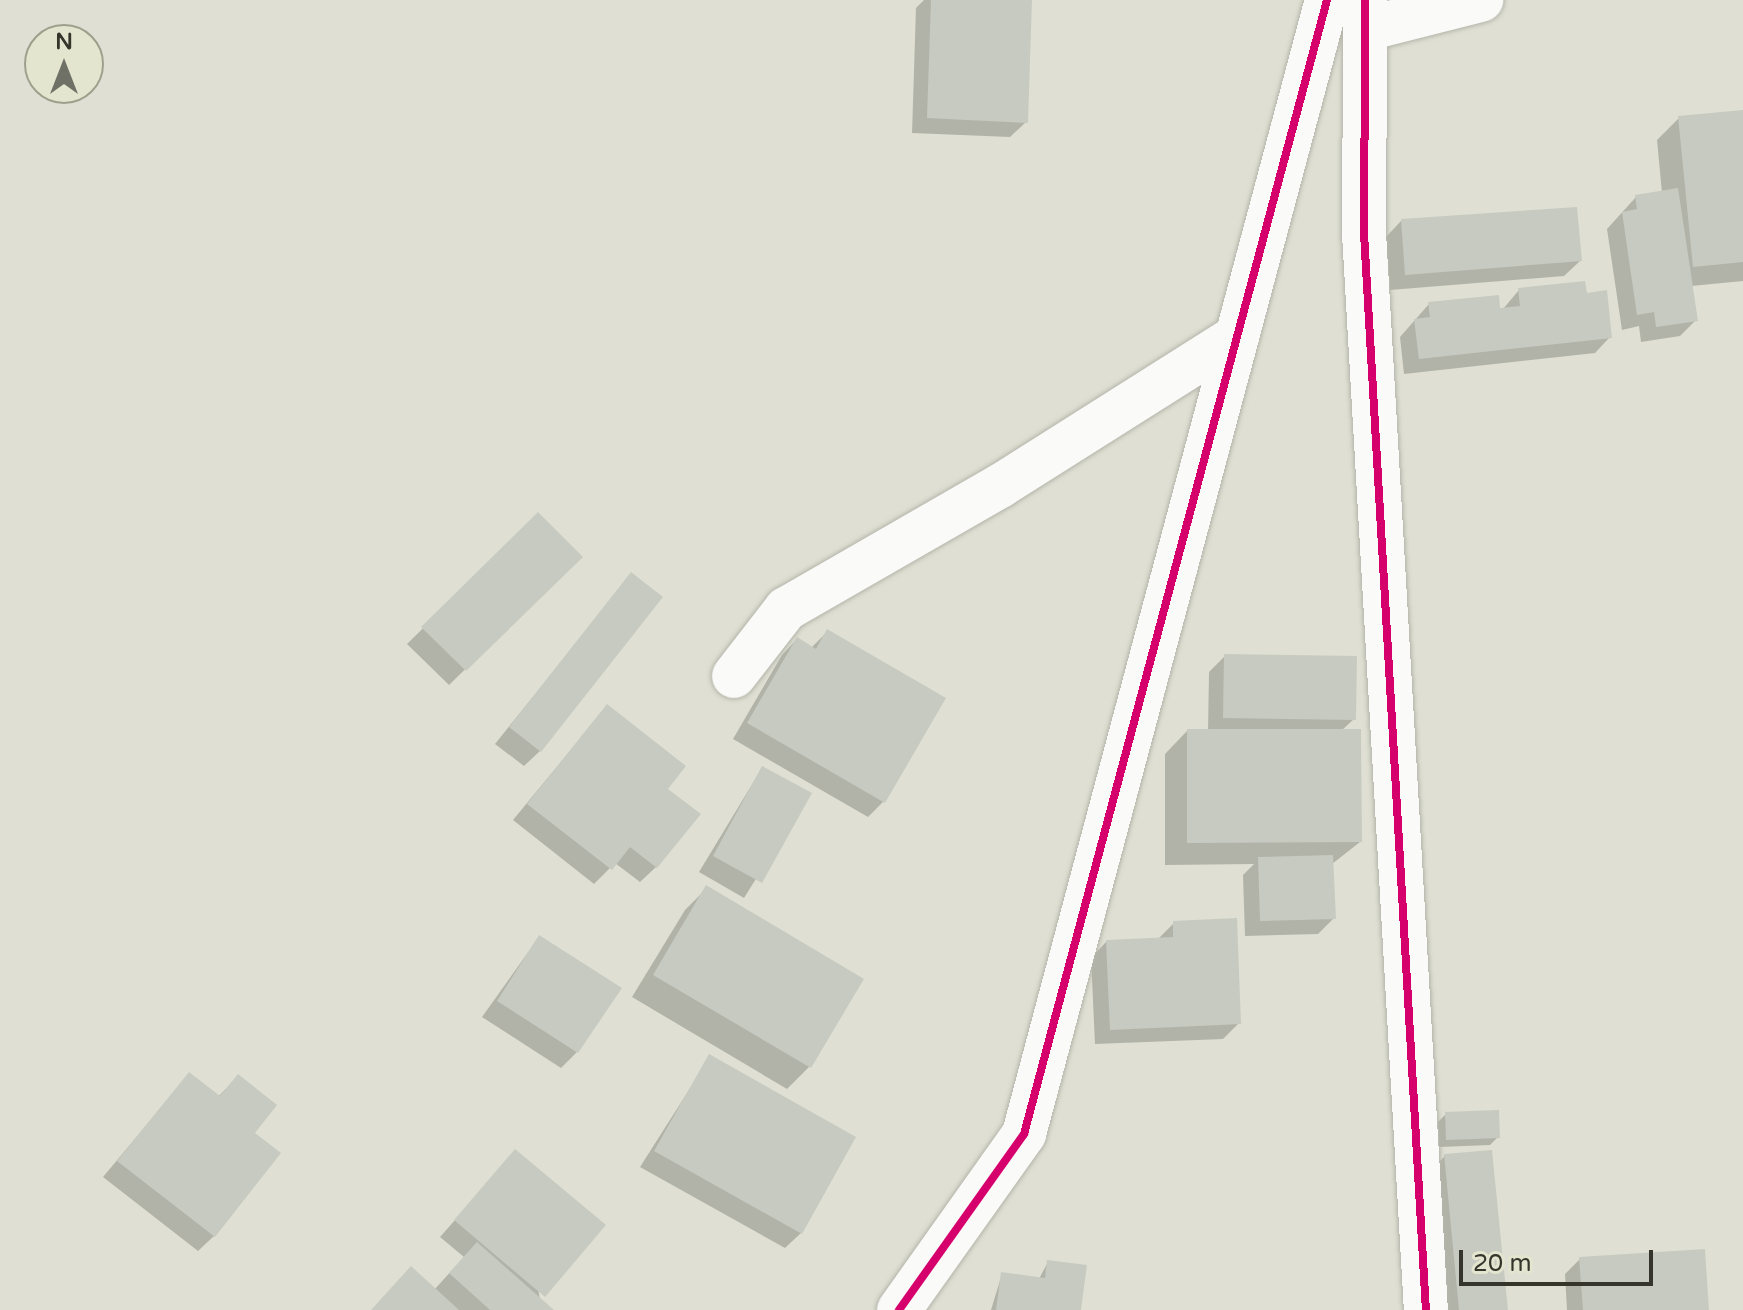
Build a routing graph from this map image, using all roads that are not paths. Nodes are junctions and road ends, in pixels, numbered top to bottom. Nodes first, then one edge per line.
1 (1327, 0) edge
2 (1481, 0) edge
3 (1366, 14) edge
4 (1237, 336) junction
5 (734, 676) dead end
6 (899, 1310) edge
7 (1426, 1310) edge

1 - 4 street
2 - 3 street
3 - 7 street
4 - 5 street
4 - 6 street

